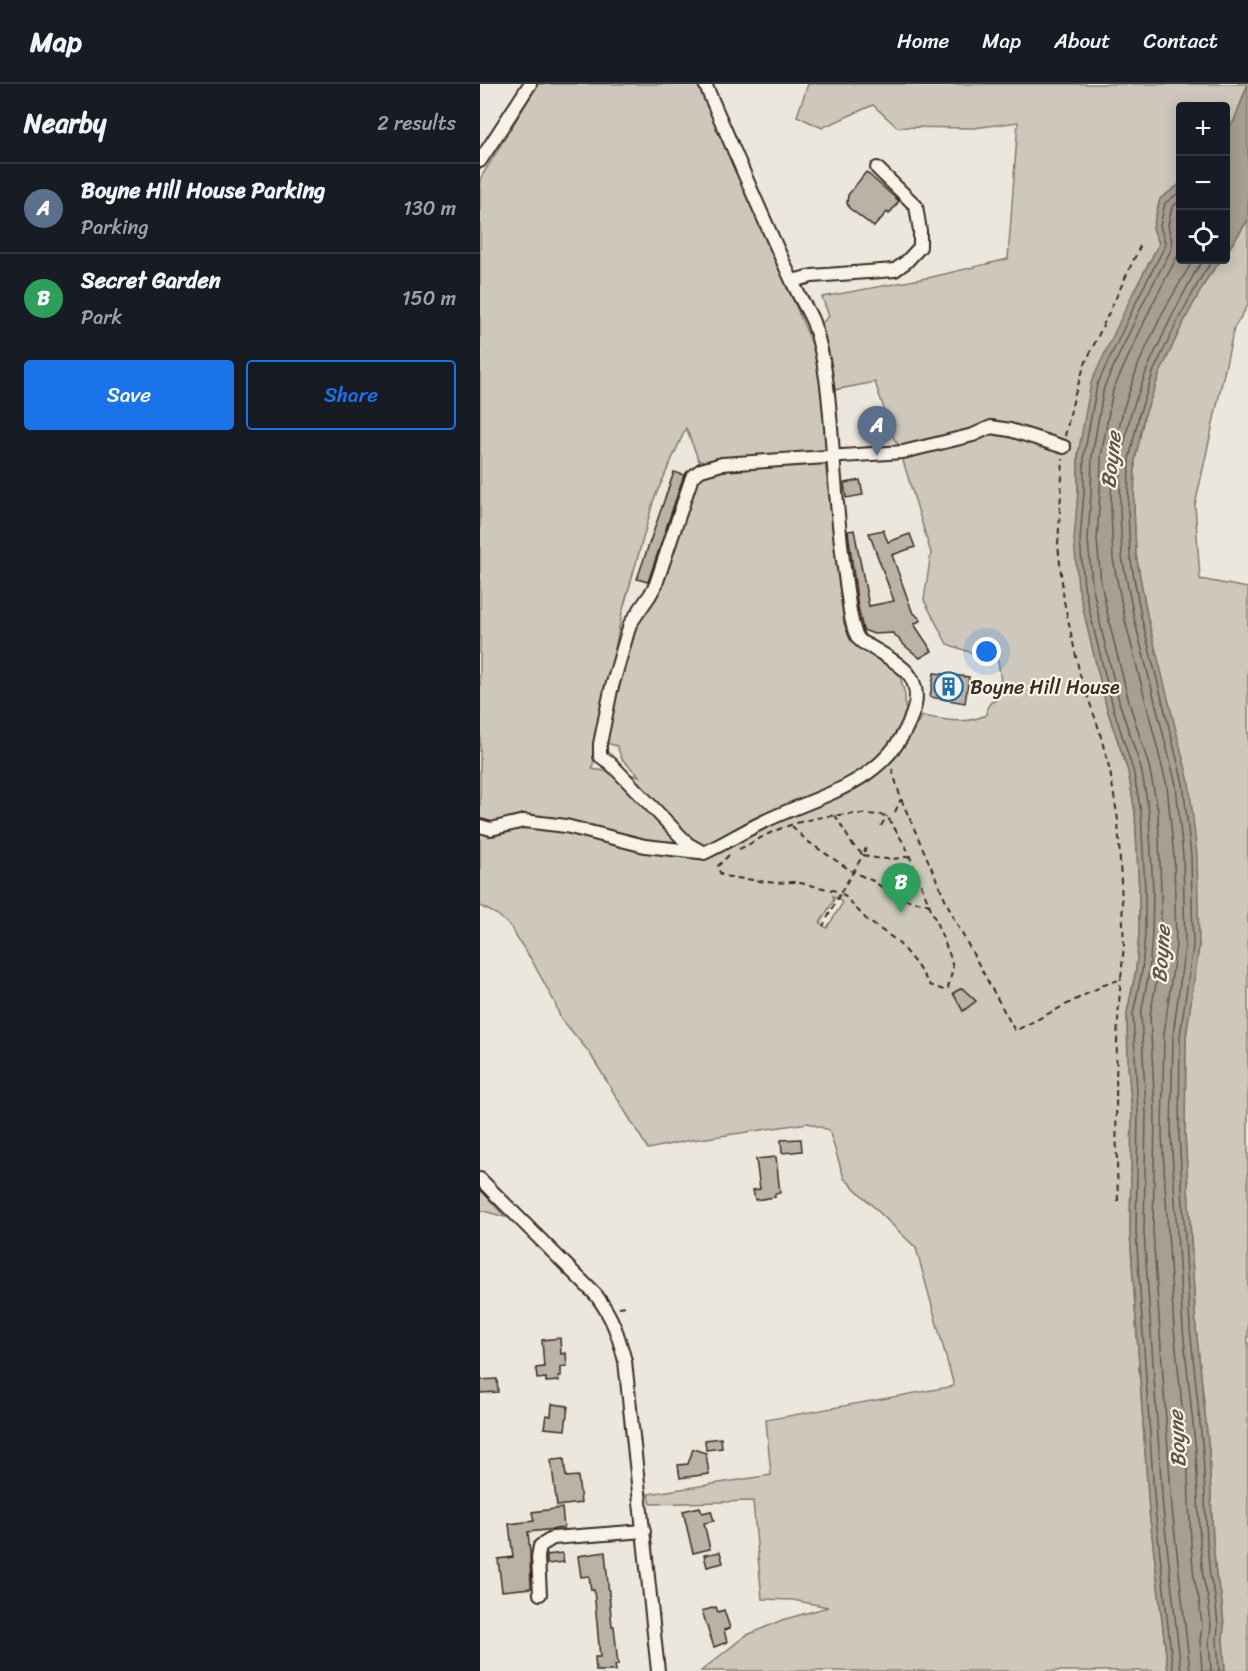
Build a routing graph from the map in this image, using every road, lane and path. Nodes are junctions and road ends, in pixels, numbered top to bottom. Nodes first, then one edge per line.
1 (530, 84) edge
2 (705, 84) edge
3 (480, 161) edge
4 (877, 168) dead end
5 (1142, 244) dead end
6 (792, 281) junction
7 (1064, 447) junction
8 (833, 456) junction
9 (888, 755) junction
10 (902, 799) junction
11 (895, 812) dead end
12 (835, 815) junction
13 (887, 816) junction
14 (480, 826) edge
15 (792, 826) junction
16 (881, 826) dead end
17 (867, 848) dead end
18 (704, 853) junction
19 (863, 855) junction
20 (910, 856) junction
21 (853, 872) junction
22 (841, 892) junction
23 (930, 905) junction
24 (823, 926) dead end
25 (1121, 979) junction
26 (480, 1179) edge
27 (1118, 1201) dead end
28 (644, 1531) junction
29 (540, 1594) dead end
30 (658, 1671) edge

1 - 3 street
2 - 6 street
4 - 6 street
5 - 7 path
6 - 8 street
7 - 8 street
7 - 25 path
8 - 9 street
8 - 18 street
9 - 10 path
9 - 18 street
10 - 11 path
10 - 25 path
12 - 13 path
12 - 15 path
12 - 19 path
13 - 16 path
13 - 20 path
14 - 18 street
15 - 21 path
15 - 22 path
17 - 19 path
19 - 20 path
19 - 21 path
20 - 23 path
21 - 22 path
21 - 23 path
22 - 23 path
22 - 24 path
25 - 27 path
26 - 28 street
28 - 29 street
28 - 30 street

